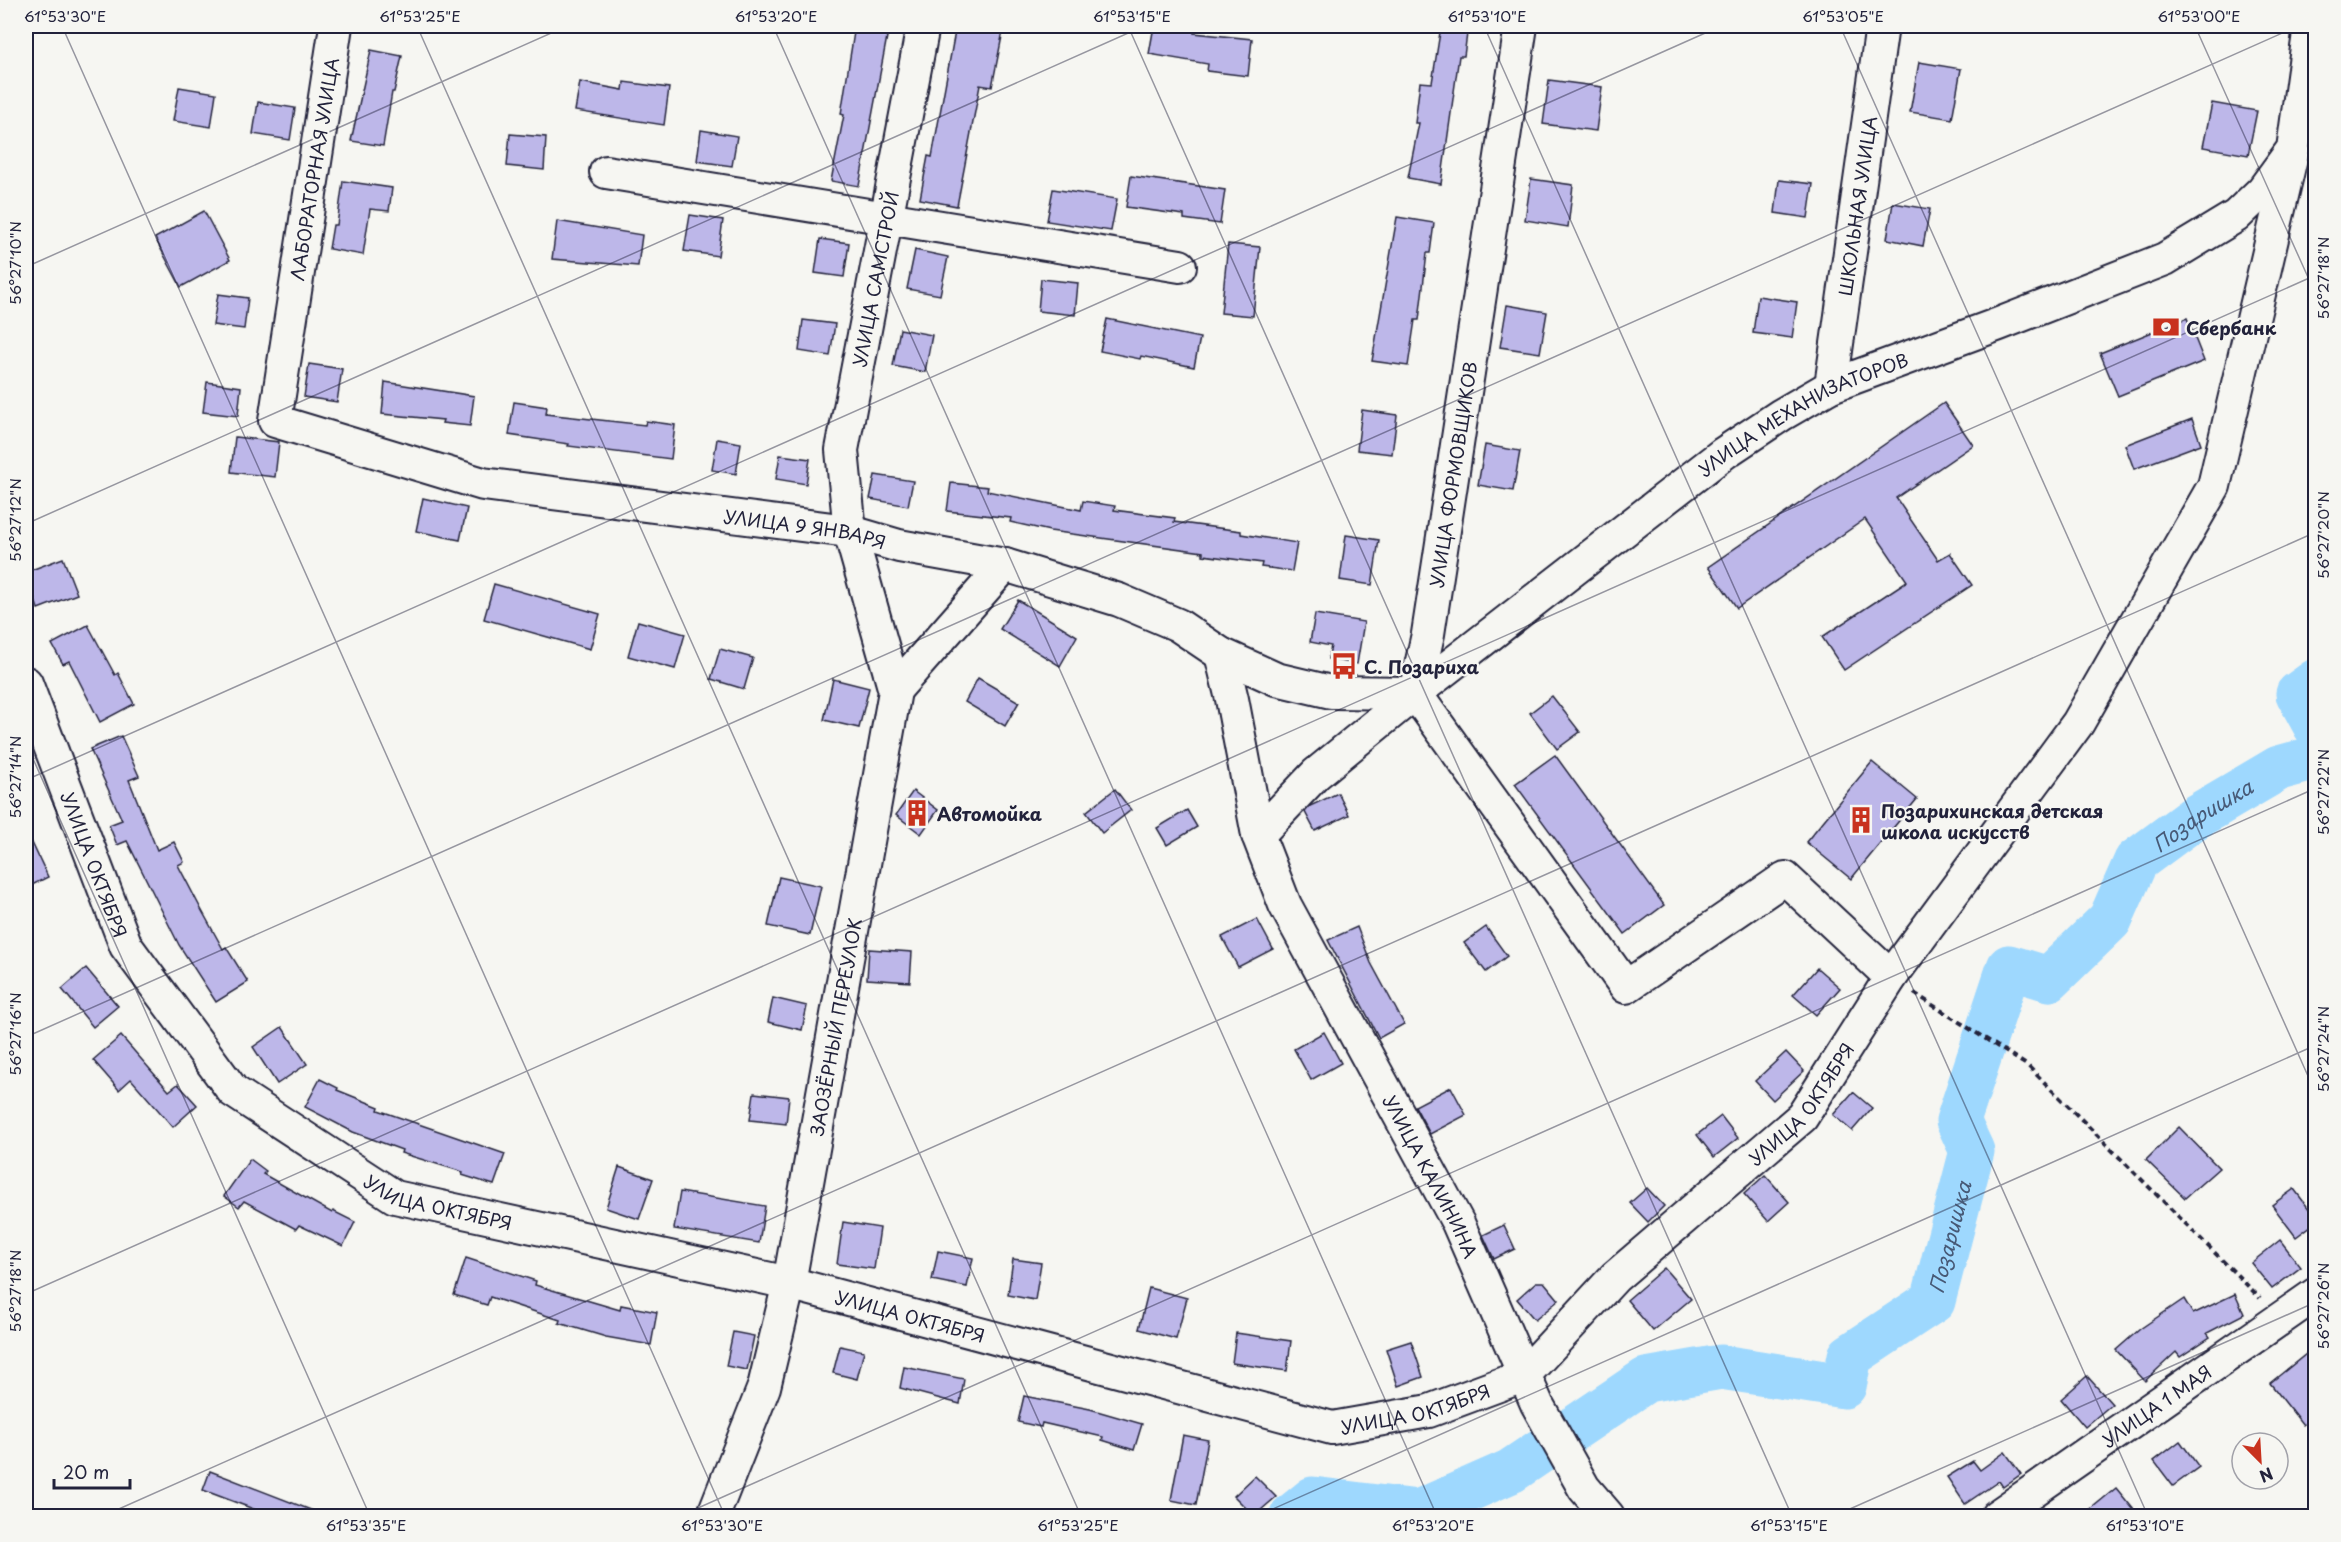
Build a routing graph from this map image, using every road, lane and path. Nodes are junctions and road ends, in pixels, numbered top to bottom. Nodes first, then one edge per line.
1 (336, 26) edge
2 (924, 26) edge
3 (1521, 26) edge
4 (1882, 26) edge
5 (2310, 26) edge
6 (2293, 149) junction
7 (606, 172) dead end
8 (885, 220) junction
9 (1180, 266) dead end
10 (1831, 386) junction
11 (287, 424) joint
12 (850, 532) junction
13 (1005, 565) junction
14 (1221, 654) junction
15 (26, 683) edge
16 (895, 690) junction
17 (1414, 693) junction
18 (1258, 835) junction
19 (1892, 977) junction
20 (789, 1283) junction
21 (2316, 1294) edge
22 (2280, 1318) junction
23 (1523, 1376) junction
24 (713, 1516) edge
25 (1608, 1516) edge
26 (1997, 1516) edge

1 - 11 street, ЛАБОРАТОРНАЯ УЛИЦА
2 - 8 street, УЛИЦА САМСТРОЙ
3 - 17 street, УЛИЦА ФОРМОВЩИКОВ
4 - 10 street, ШКОЛЬНАЯ УЛИЦА
5 - 6 street, УЛИЦА МЕХАНИЗАТОРОВ
6 - 10 street, УЛИЦА МЕХАНИЗАТОРОВ
6 - 19 street, УЛИЦА ОКТЯБРЯ
7 - 8 street
8 - 9 street
8 - 12 street, УЛИЦА САМСТРОЙ
10 - 17 street, УЛИЦА МЕХАНИЗАТОРОВ
11 - 12 street, УЛИЦА 9 ЯНВАРЯ
12 - 13 street, УЛИЦА 9 ЯНВАРЯ
12 - 16 street, ЗАОЗЁРНЫЙ ПЕРЕУЛОК
13 - 14 street, УЛИЦА 9 ЯНВАРЯ
13 - 16 street
14 - 17 street, УЛИЦА 9 ЯНВАРЯ
14 - 18 street, УЛИЦА КАЛИНИНА
15 - 20 street, УЛИЦА ОКТЯБРЯ
16 - 20 street, ЗАОЗЁРНЫЙ ПЕРЕУЛОК
17 - 18 street, УЛИЦА МЕХАНИЗАТОРОВ
17 - 19 street
18 - 23 street, УЛИЦА КАЛИНИНА
19 - 22 path
19 - 23 street, УЛИЦА ОКТЯБРЯ
20 - 23 street, УЛИЦА ОКТЯБРЯ
20 - 24 street, ЗАОЗЁРНЫЙ ПЕРЕУЛОК
21 - 22 street, УЛИЦА 1 МАЯ
22 - 26 street, УЛИЦА 1 МАЯ
23 - 25 street, УЛИЦА КАЛИНИНА

